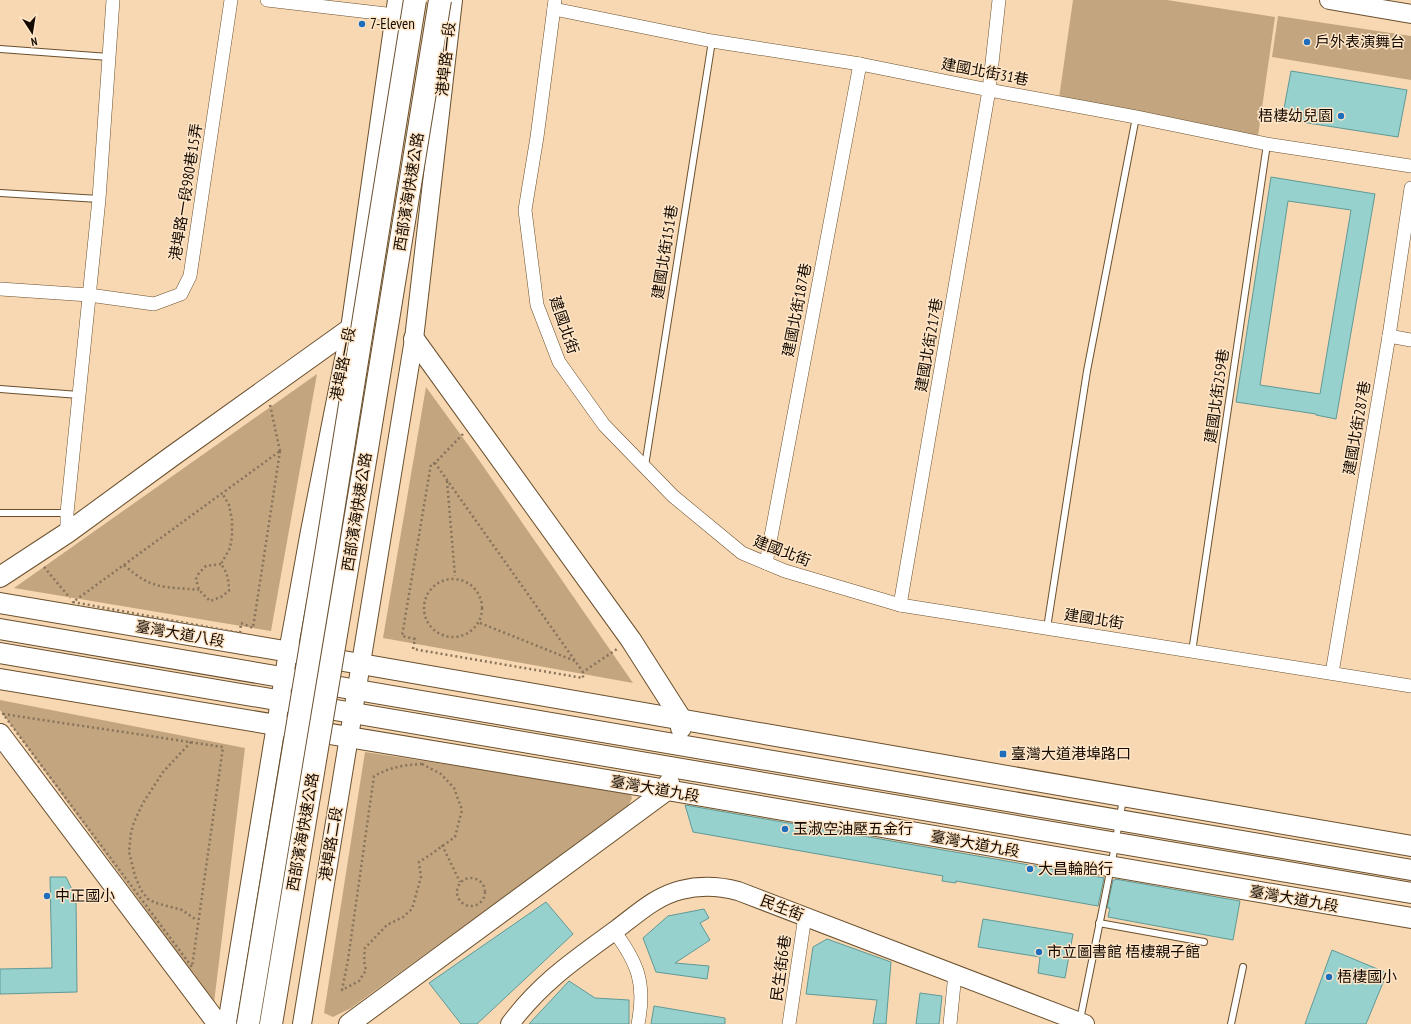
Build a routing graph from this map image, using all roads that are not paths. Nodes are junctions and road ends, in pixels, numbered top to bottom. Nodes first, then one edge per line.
1 (113, 0) edge
2 (231, 0) edge
3 (268, 0) edge
4 (415, 0) edge
5 (440, 0) edge
6 (453, 0) edge
7 (999, 0) edge
8 (1329, 0) edge
9 (554, 4) edge
10 (396, 7) edge
11 (1411, 14) edge
12 (712, 41) junction
13 (0, 49) edge
14 (109, 56) junction
15 (860, 64) junction
16 (989, 90) junction
17 (1136, 116) junction
18 (1268, 144) junction
19 (1411, 166) edge
20 (1411, 188) edge
21 (0, 193) edge
22 (99, 199) junction
23 (0, 289) edge
24 (89, 295) junction
25 (350, 329) junction
26 (1389, 336) junction
27 (414, 339) junction
28 (1411, 340) edge
29 (0, 389) edge
30 (79, 395) junction
31 (645, 468) junction
32 (0, 513) edge
33 (67, 513) junction
34 (67, 533) junction
35 (766, 563) junction
36 (0, 577) edge
37 (0, 603) edge
38 (900, 605) junction
39 (0, 628) edge
40 (1047, 628) junction
41 (288, 652) junction
42 (1192, 652) junction
43 (0, 653) edge
44 (361, 664) junction
45 (1332, 673) junction
46 (284, 677) junction
47 (0, 679) edge
48 (1411, 686) edge
49 (357, 689) junction
50 (280, 701) junction
51 (353, 713) junction
52 (682, 720) junction
53 (276, 726) junction
54 (0, 734) edge
55 (349, 738) junction
56 (677, 743) junction
57 (672, 767) junction
58 (667, 790) junction
59 (1124, 796) junction
60 (1119, 819) junction
61 (1115, 843) junction
62 (1411, 846) edge
63 (1111, 867) junction
64 (1411, 870) edge
65 (1411, 893) edge
66 (805, 916) junction
67 (1411, 918) edge
68 (1099, 923) junction
69 (614, 931) junction
70 (1204, 942) dead end
71 (1243, 967) dead end
72 (955, 974) junction
73 (1082, 1023) edge
74 (218, 1024) edge
75 (227, 1024) edge
76 (248, 1024) edge
77 (271, 1024) edge
78 (302, 1024) edge
79 (349, 1024) edge
80 (510, 1024) edge
81 (638, 1024) edge
82 (789, 1024) edge
83 (950, 1024) edge
84 (1231, 1024) edge

1 - 14 street
2 - 24 street, 港埠路一段980巷15弄
3 - 10 street
4 - 76 highway, 西部濱海快速公路, bridge
5 - 77 highway, 西部濱海快速公路, bridge
6 - 27 street, 港埠路一段
7 - 16 street, 建國北街217巷
8 - 11 street
9 - 12 street, 建國北街31巷
9 - 31 street, 建國北街
10 - 25 street, 港埠路一段
12 - 15 street, 建國北街31巷
12 - 31 lane, 建國北街151巷
13 - 14 lane
14 - 22 street
15 - 16 street, 建國北街31巷
15 - 35 street, 建國北街187巷
16 - 17 street, 建國北街31巷
16 - 38 street, 建國北街217巷
17 - 18 street, 建國北街31巷
17 - 40 lane
18 - 19 street, 建國北街31巷
18 - 42 lane, 建國北街259巷
20 - 26 street, 建國北街287巷
21 - 22 lane
22 - 24 street
23 - 24 street, 港埠路一段980巷15弄
24 - 30 street
25 - 34 main road
25 - 41 street, 港埠路一段
26 - 28 street
26 - 45 street, 建國北街287巷
27 - 44 street, 港埠路一段
27 - 52 main road
29 - 30 lane
30 - 33 street
31 - 35 street, 建國北街
32 - 33 lane
33 - 34 street
34 - 36 main road
35 - 38 street, 建國北街
37 - 41 main road, 臺灣大道八段
38 - 40 street, 建國北街
39 - 46 main road, 臺灣大道八段
40 - 42 street, 建國北街
41 - 44 main road, 臺灣大道八段
41 - 46 street, 港埠路一段
42 - 45 street, 建國北街
43 - 50 main road
44 - 49 street, 港埠路二段
44 - 52 main road
45 - 48 street, 建國北街
46 - 49 main road, 臺灣大道八段
46 - 50 street, 港埠路一段
47 - 53 main road
49 - 51 street, 港埠路二段
49 - 56 main road
50 - 51 main road
50 - 53 street, 港埠路一段
51 - 55 street, 港埠路二段
51 - 57 main road, 臺灣大道九段
52 - 56 main road
52 - 59 main road
53 - 55 main road
53 - 75 street
54 - 74 main road
55 - 58 main road, 臺灣大道九段
55 - 78 street, 港埠路二段
56 - 57 main road
56 - 60 main road
57 - 58 main road
57 - 61 main road, 臺灣大道九段
58 - 63 main road, 臺灣大道九段
58 - 79 main road
59 - 60 lane
59 - 62 main road
60 - 61 lane
60 - 64 main road
61 - 63 lane
61 - 65 main road, 臺灣大道九段
63 - 67 main road, 臺灣大道九段
63 - 68 lane
66 - 69 street, 民生街
66 - 72 street, 民生街
66 - 82 street, 民生街6巷
68 - 70 lane
68 - 73 lane
69 - 80 street, 民生街
69 - 81 street
71 - 84 lane
72 - 73 street, 民生街
72 - 83 street

